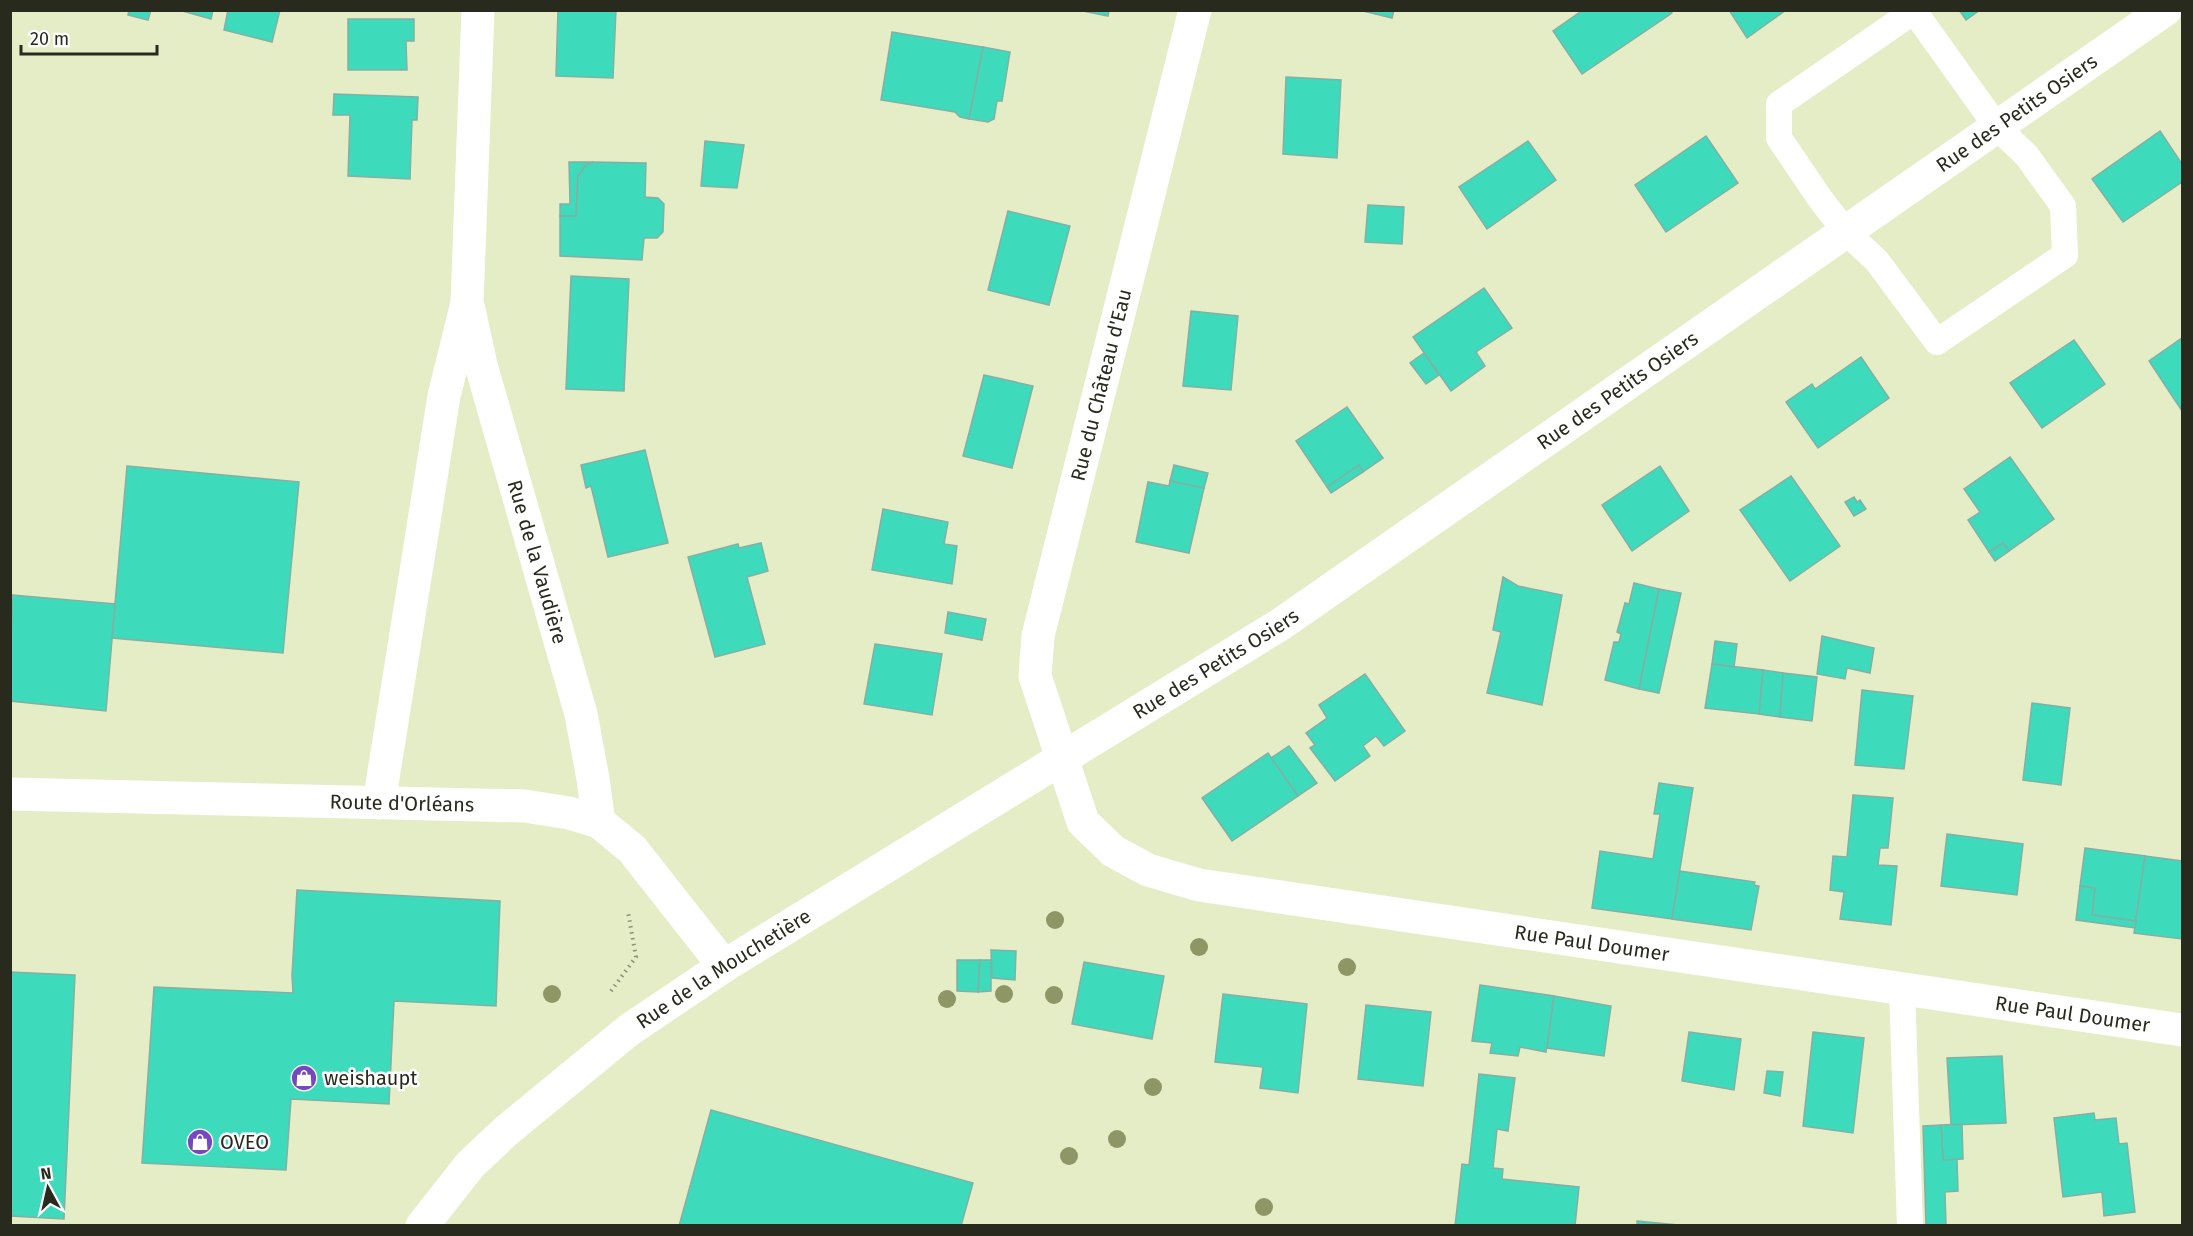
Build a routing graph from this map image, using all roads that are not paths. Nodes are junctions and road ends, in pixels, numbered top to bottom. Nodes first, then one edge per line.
1 (478, 10) edge
2 (1195, 10) edge
3 (2165, 10) edge
4 (1997, 127) junction
5 (1846, 232) junction
6 (467, 303) junction
7 (1062, 759) junction
8 (10, 794) edge
9 (379, 803) junction
10 (598, 822) junction
11 (724, 966) junction
12 (1902, 988) junction
13 (2182, 1030) edge
14 (422, 1226) edge
15 (1910, 1226) edge

1 - 6 street, Rue de la Vaudière
2 - 7 street, Rue du Château d'Eau
3 - 4 street, Rue des Petits Osiers
4 - 5 street, Rue des Petits Osiers
4 - 5 lane
4 - 5 lane
5 - 7 street, Rue des Petits Osiers
6 - 9 street, Rue de la Vaudière
6 - 10 street, Rue de la Vaudière
7 - 11 street, Rue de la Mouchetière
7 - 12 street, Rue Paul Doumer
8 - 9 street, Route d'Orléans
9 - 10 street, Route d'Orléans
10 - 11 street, Route d'Orléans
11 - 14 street, Rue de la Mouchetière
12 - 13 street, Rue Paul Doumer
12 - 15 lane

